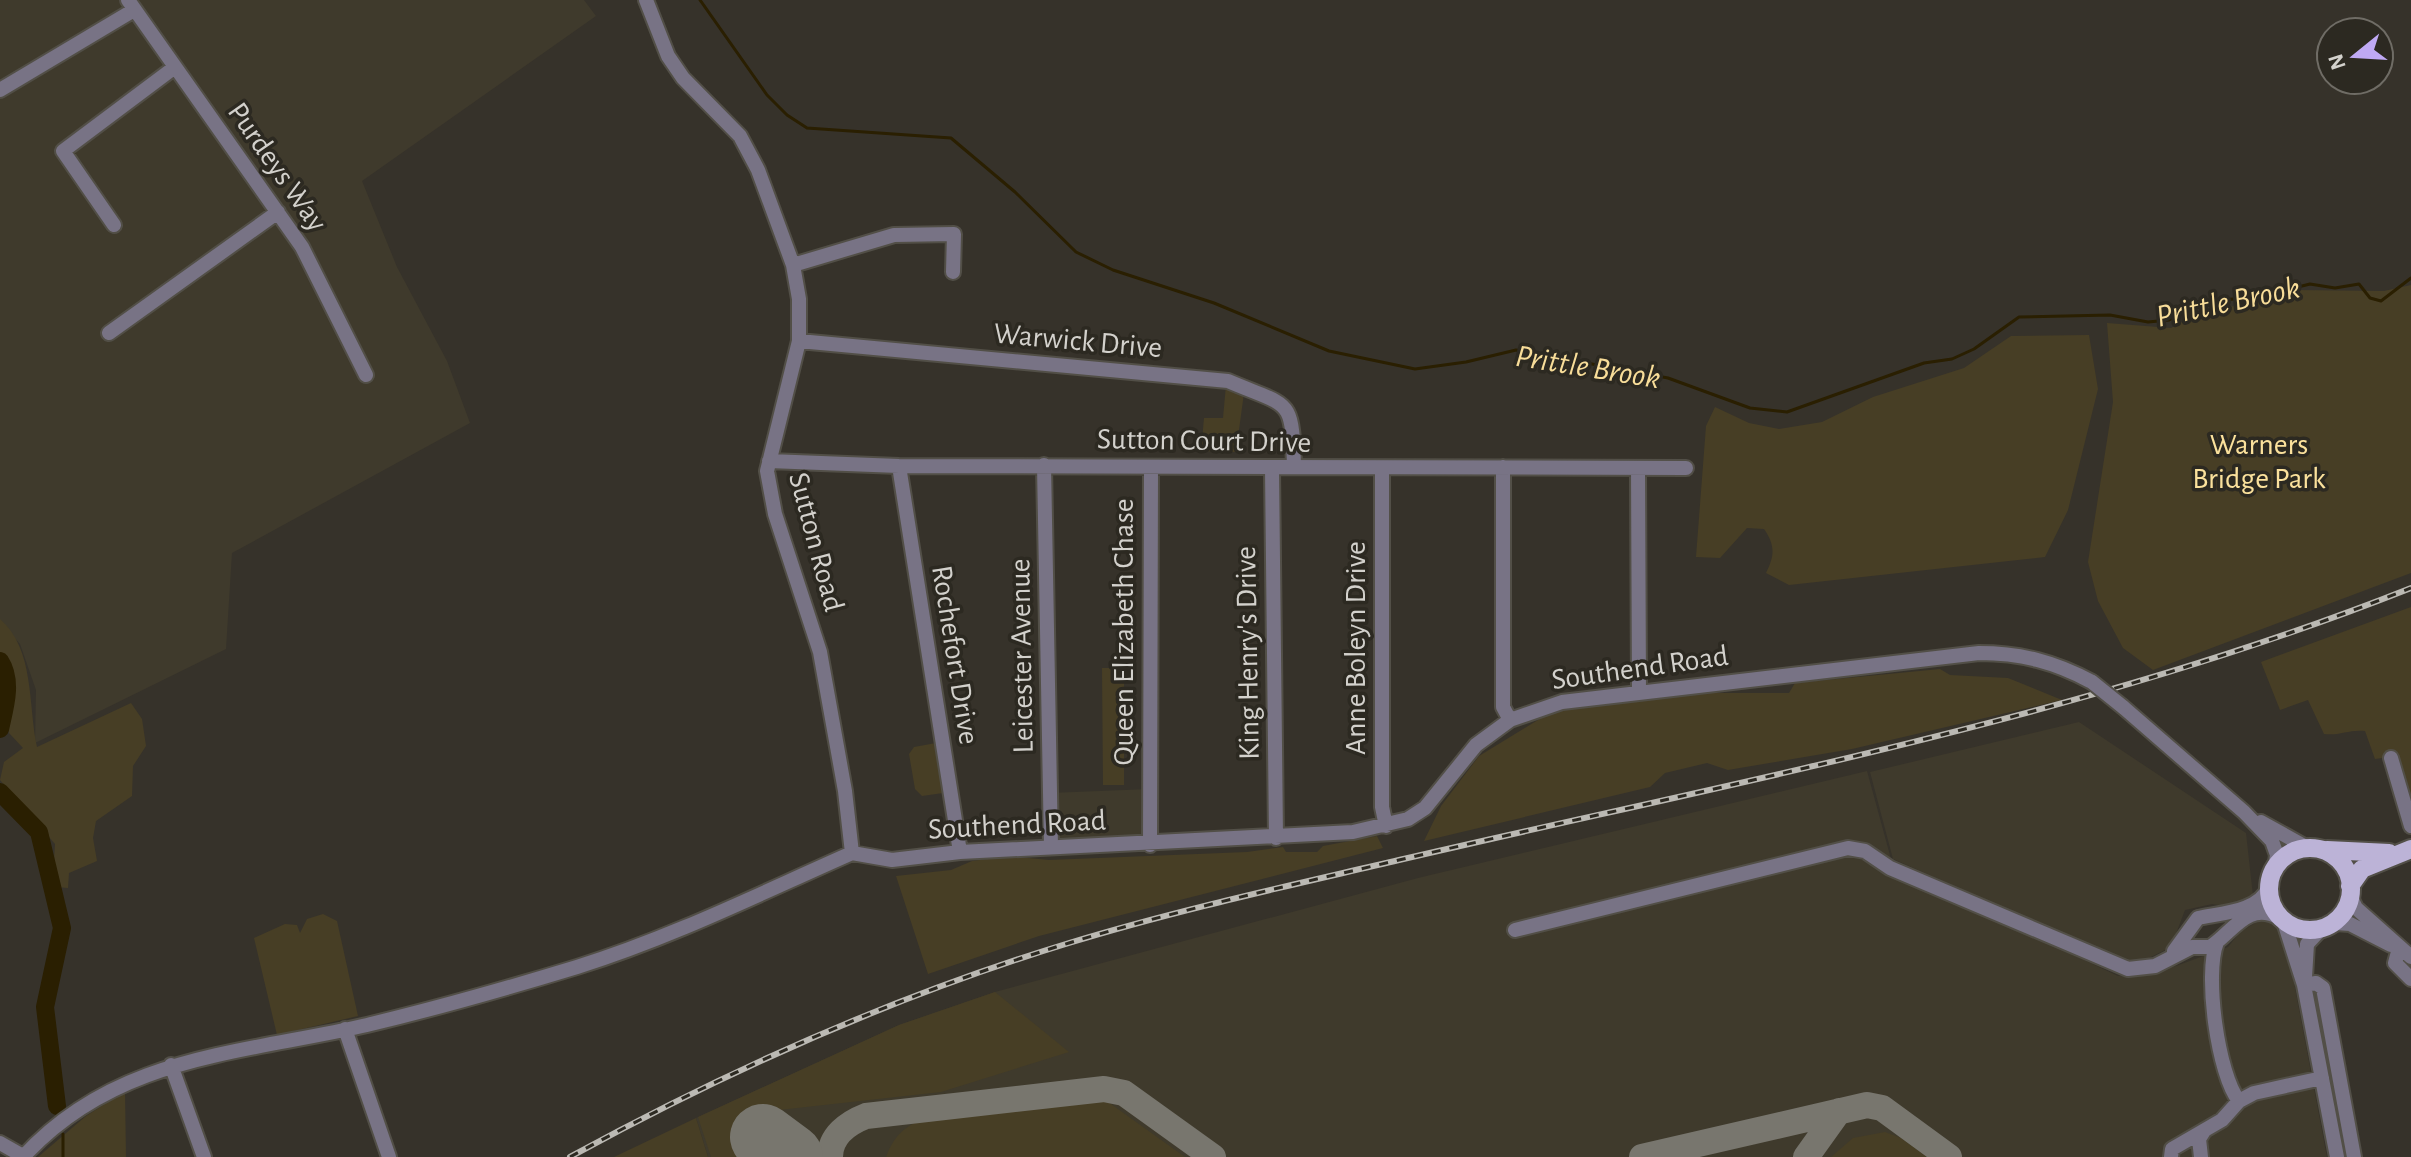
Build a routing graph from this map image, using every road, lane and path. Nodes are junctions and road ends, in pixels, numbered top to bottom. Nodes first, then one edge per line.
1 (646, 0) edge
2 (131, 5) edge
3 (175, 67) junction
4 (0, 90) edge
5 (278, 212) junction
6 (114, 225) dead end
7 (793, 265) junction
8 (953, 272) dead end
9 (109, 333) dead end
10 (799, 341) junction
11 (366, 375) dead end
12 (769, 461) junction
13 (1044, 465) junction
14 (899, 466) junction
15 (1151, 467) junction
16 (1294, 467) junction
17 (1503, 467) junction
18 (1272, 468) junction
19 (1638, 468) junction
20 (1686, 468) dead end
21 (1382, 469) junction
22 (1639, 691) junction
23 (1510, 720) junction
24 (2391, 758) dead end
25 (2244, 812) junction
26 (1386, 826) junction
27 (2411, 826) edge
28 (1276, 838) junction
29 (1150, 845) junction
30 (1051, 847) junction
31 (2315, 849) junction
32 (2403, 851) edge
33 (960, 852) junction
34 (852, 853) junction
35 (2272, 878) junction
36 (2350, 891) junction
37 (2209, 917) junction
38 (2281, 920) junction
39 (2328, 926) junction
40 (2190, 929) junction
41 (1515, 930) dead end
42 (2218, 941) junction
43 (2200, 947) junction
44 (2405, 952) edge
45 (2177, 956) junction
46 (2161, 963) junction
47 (2206, 967) junction
48 (2411, 979) edge
49 (2212, 984) junction
50 (2304, 985) junction
51 (345, 1029) junction
52 (171, 1065) junction
53 (2316, 1079) junction
54 (2243, 1099) junction
55 (2204, 1130) junction
56 (0, 1143) edge
57 (23, 1156) edge
58 (204, 1157) edge
59 (389, 1157) edge
60 (2171, 1157) edge
61 (2201, 1157) edge
62 (2337, 1157) edge
63 (2354, 1157) edge

1 - 7 street, Sutton Road
2 - 3 street, Purdeys Way
2 - 4 street
3 - 5 street, Purdeys Way
3 - 6 street
5 - 9 street
5 - 11 street, Purdeys Way
7 - 8 street
7 - 10 street, Sutton Road
10 - 12 street, Sutton Road
10 - 16 street, Warwick Drive
12 - 14 street, Sutton Court Drive
12 - 34 street, Sutton Road
13 - 14 street, Sutton Court Drive
13 - 15 street, Sutton Court Drive
13 - 30 street, Leicester Avenue
14 - 33 street, Rochefort Drive
15 - 18 street, Sutton Court Drive
15 - 29 street, Queen Elizabeth Chase
16 - 18 street, Sutton Court Drive
16 - 21 street, Sutton Court Drive
17 - 19 street, Sutton Court Drive
17 - 21 street, Sutton Court Drive
17 - 23 street
18 - 28 street, King Henry's Drive
19 - 20 street, Sutton Court Drive
19 - 22 street
21 - 26 street, Anne Boleyn Drive
22 - 23 street, Southend Road
22 - 25 street, Southend Road, bridge
23 - 26 street, Southend Road
24 - 27 street
25 - 31 street
25 - 35 street
26 - 28 street, Southend Road
28 - 29 street, Southend Road
29 - 30 street, Southend Road
30 - 33 street, Southend Road
31 - 32 main road
31 - 35 main road
31 - 36 main road
32 - 36 main road
33 - 34 street, Southend Road
34 - 51 street
35 - 37 street
35 - 38 main road
36 - 39 main road
36 - 44 street
37 - 40 street
37 - 42 street
38 - 39 main road
38 - 42 street
38 - 50 street
39 - 44 street
39 - 50 street
40 - 43 street
40 - 46 street
41 - 46 street
42 - 43 street
42 - 49 street
43 - 45 street
43 - 47 street
44 - 48 street
45 - 46 street
45 - 47 street
47 - 49 street
49 - 54 street
50 - 53 street
50 - 63 street
51 - 52 street
51 - 59 street
52 - 57 street
52 - 58 street
53 - 54 street
53 - 62 street
54 - 55 street
55 - 60 street
55 - 61 street
56 - 57 street

